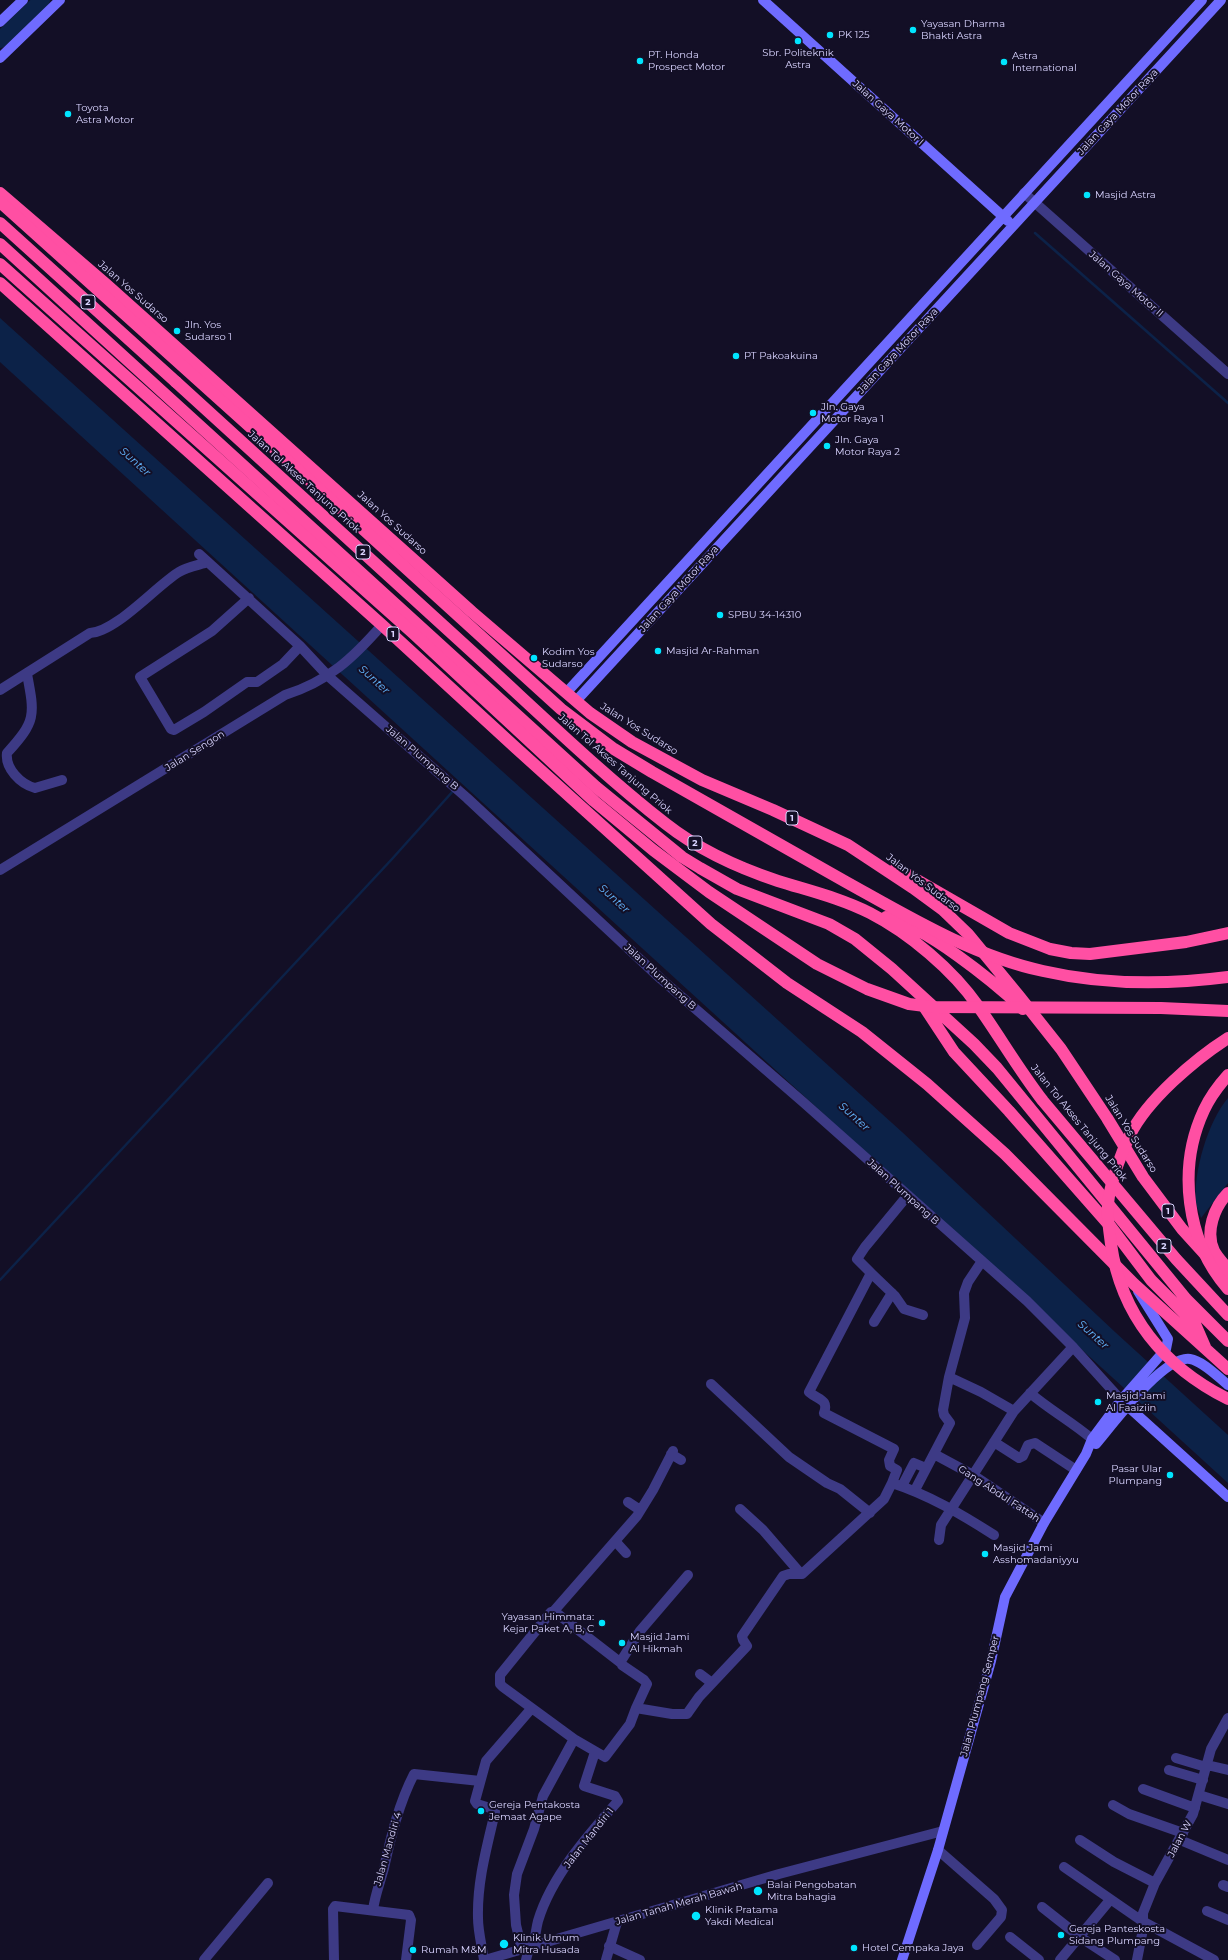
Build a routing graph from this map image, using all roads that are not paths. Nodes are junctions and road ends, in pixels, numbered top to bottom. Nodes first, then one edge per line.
1 (23, 0) edge
2 (60, 0) edge
3 (763, 0) edge
4 (1202, 0) edge
5 (1220, 0) edge
6 (0, 22) edge
7 (0, 58) edge
8 (1096, 115) junction
9 (1107, 124) junction
10 (0, 187) edge
11 (0, 193) edge
12 (1024, 194) junction
13 (0, 202) edge
14 (12, 202) junction
15 (1034, 202) junction
16 (1003, 217) junction
17 (0, 222) edge
18 (36, 223) junction
19 (1013, 226) junction
20 (0, 228) edge
21 (0, 244) edge
22 (0, 264) edge
23 (0, 283) edge
24 (1228, 374) edge
25 (815, 422) junction
26 (825, 430) junction
27 (200, 554) dead end
28 (208, 562) junction
29 (249, 598) junction
30 (382, 625) junction
31 (623, 632) junction
32 (632, 640) junction
33 (300, 646) junction
34 (27, 674) junction
35 (332, 674) junction
36 (0, 690) edge
37 (566, 693) junction
38 (576, 701) junction
39 (62, 780) dead end
40 (848, 845) junction
41 (0, 870) edge
42 (872, 914) junction
43 (1228, 933) edge
44 (1228, 978) edge
45 (912, 988) junction
46 (1228, 1011) edge
47 (1228, 1038) edge
48 (1061, 1049) junction
49 (1228, 1075) edge
50 (1228, 1193) edge
51 (908, 1195) junction
52 (982, 1261) junction
53 (1228, 1269) edge
54 (871, 1274) junction
55 (1228, 1277) edge
56 (1134, 1284) junction
57 (1228, 1289) edge
58 (892, 1293) junction
59 (1228, 1315) edge
60 (923, 1316) dead end
61 (874, 1322) dead end
62 (1228, 1341) edge
63 (1073, 1347) junction
64 (1205, 1348) junction
65 (1228, 1369) edge
66 (949, 1377) junction
67 (711, 1384) dead end
68 (1228, 1385) edge
69 (1030, 1392) junction
70 (1228, 1399) edge
71 (1126, 1401) junction
72 (1014, 1411) junction
73 (994, 1442) junction
74 (1091, 1442) junction
75 (934, 1454) junction
76 (681, 1460) dead end
77 (926, 1468) junction
78 (1076, 1470) junction
79 (973, 1475) junction
80 (892, 1483) junction
81 (902, 1486) junction
82 (915, 1490) junction
83 (1228, 1497) edge
84 (628, 1502) dead end
85 (951, 1508) junction
86 (640, 1510) junction
87 (740, 1510) dead end
88 (870, 1513) junction
89 (1044, 1523) junction
90 (994, 1534) dead end
91 (939, 1540) dead end
92 (616, 1542) junction
93 (626, 1553) dead end
94 (801, 1574) junction
95 (688, 1575) dead end
96 (553, 1612) junction
97 (621, 1664) junction
98 (700, 1674) dead end
99 (712, 1683) junction
100 (636, 1708) junction
101 (531, 1709) junction
102 (1228, 1718) edge
103 (574, 1739) junction
104 (595, 1752) junction
105 (1176, 1758) dead end
106 (1206, 1766) junction
107 (1168, 1770) dead end
108 (1228, 1770) edge
109 (1203, 1780) junction
110 (480, 1781) junction
111 (1143, 1790) dead end
112 (1199, 1795) junction
113 (1228, 1804) edge
114 (1113, 1805) dead end
115 (1195, 1808) junction
116 (943, 1831) junction
117 (1182, 1836) junction
118 (1080, 1840) dead end
119 (938, 1850) junction
120 (1228, 1860) edge
121 (1064, 1867) dead end
122 (268, 1883) dead end
123 (1155, 1883) junction
124 (1110, 1900) junction
125 (1042, 1908) dead end
126 (373, 1910) junction
127 (1207, 1911) dead end
128 (1228, 1920) edge
129 (1142, 1921) junction
130 (617, 1922) junction
131 (1010, 1937) dead end
132 (1080, 1937) junction
133 (977, 1945) dead end
134 (609, 1946) junction
135 (529, 1948) junction
136 (204, 1960) edge
137 (334, 1960) edge
138 (406, 1960) edge
139 (485, 1960) edge
140 (526, 1960) edge
141 (606, 1960) edge
142 (640, 1960) edge
143 (902, 1960) edge
144 (1039, 1960) edge
145 (1060, 1960) edge
146 (1115, 1960) edge
147 (1137, 1960) edge
148 (1214, 1960) edge

1 - 6 street
2 - 7 street
3 - 16 street, Jalan Gaya Motor I
4 - 8 street, Jalan Gaya Motor Raya
5 - 9 street, Jalan Gaya Motor Raya
8 - 9 street
8 - 12 street, Jalan Gaya Motor Raya
9 - 15 street, Jalan Gaya Motor Raya
10 - 14 highway, Jalan Yos Sudarso / 1
11 - 14 highway, Jalan Yos Sudarso / 1
12 - 15 street, Jalan Gaya Motor II
12 - 16 street, Jalan Gaya Motor Raya
13 - 44 highway, bridge
14 - 18 highway, Jalan Yos Sudarso / 1
15 - 19 street, Jalan Gaya Motor Raya
15 - 24 street, Jalan Gaya Motor II
16 - 19 street, Jalan Gaya Motor I
16 - 25 street, Jalan Gaya Motor Raya
17 - 42 highway, Jalan Tol Akses Tanjung Priok / 2, bridge
18 - 20 highway
18 - 37 highway, Jalan Yos Sudarso / 1
19 - 26 street, Jalan Gaya Motor Raya
21 - 45 highway, 2
22 - 46 highway, bridge
23 - 30 highway, 1
25 - 26 street
25 - 31 street, Jalan Gaya Motor Raya
26 - 32 street, Jalan Gaya Motor Raya
27 - 28 street, Jalan Plumpang B
28 - 29 street, Jalan Plumpang B
28 - 34 street
29 - 33 street, Jalan Plumpang B
29 - 33 street
30 - 35 street, Jalan Sengon
30 - 56 highway, 1
31 - 32 street
31 - 37 street, Jalan Gaya Motor Raya
32 - 38 street, Jalan Gaya Motor Raya
33 - 35 street, Jalan Plumpang B
34 - 36 street
34 - 39 street
35 - 41 street, Jalan Sengon
35 - 51 street, Jalan Plumpang B
37 - 38 highway, Jalan Yos Sudarso / 1
38 - 40 highway, Jalan Yos Sudarso / 1
40 - 43 highway
40 - 48 highway, Jalan Yos Sudarso / 1
42 - 48 highway
42 - 59 highway, Jalan Tol Akses Tanjung Priok / 2
45 - 62 highway, 2
45 - 64 highway
47 - 70 highway, bridge
48 - 55 highway, Jalan Yos Sudarso / 1
49 - 57 highway, bridge
50 - 53 highway
51 - 52 street, Jalan Plumpang B
51 - 54 street
52 - 63 street, Jalan Plumpang B
52 - 66 street
54 - 58 street
54 - 80 street
56 - 64 highway, 1
56 - 71 street, Jalan Plumpang Semper
58 - 60 street
58 - 61 street
63 - 69 street
63 - 71 street, Jalan Plumpang B
64 - 65 highway, 1
66 - 72 street
66 - 75 street
67 - 88 street
68 - 71 street, Jalan Plumpang Semper
69 - 72 street
69 - 74 street
71 - 74 street, Jalan Plumpang Semper
71 - 83 street
72 - 73 street
73 - 78 street
73 - 79 street
74 - 78 street, Jalan Plumpang Semper
75 - 77 street
75 - 79 street, Gang Abdul Fattah
76 - 86 street
77 - 81 street
77 - 82 street
78 - 89 street, Jalan Plumpang Semper
79 - 85 street
79 - 89 street, Gang Abdul Fattah
80 - 81 street
80 - 88 street
81 - 82 street
82 - 85 street
84 - 86 street
85 - 90 street
85 - 91 street
86 - 92 street
87 - 94 street
88 - 94 street
89 - 116 street, Jalan Plumpang Semper
92 - 93 street
92 - 96 street
94 - 99 street
95 - 97 street
96 - 97 street
96 - 101 street
97 - 100 street
98 - 99 street
99 - 100 street
100 - 104 street
101 - 103 street
101 - 110 street
102 - 106 street, Jalan W
103 - 104 street
103 - 135 street
104 - 135 street, Jalan Mandiri 1
105 - 106 street
106 - 108 street
106 - 109 street, Jalan W
107 - 109 street
109 - 112 street, Jalan W
110 - 126 street, Jalan Mandiri 4
110 - 139 street
111 - 115 street
112 - 113 street
112 - 115 street, Jalan W
114 - 117 street
115 - 117 street, Jalan W
116 - 119 street, Jalan Plumpang Semper
116 - 130 street, Jalan Tanah Merah Bawah
117 - 120 street
117 - 123 street, Jalan W
118 - 123 street
119 - 133 street
119 - 143 street, Jalan Plumpang Semper
121 - 124 street
122 - 136 street
123 - 129 street, Jalan W
124 - 129 street
124 - 132 street
125 - 132 street
126 - 137 street
126 - 138 street
127 - 128 street
129 - 147 street, Jalan W
129 - 148 street
130 - 134 street
130 - 135 street, Jalan Tanah Merah Bawah
131 - 144 street
132 - 145 street
132 - 146 street
134 - 141 street
134 - 142 street
135 - 139 street, Jalan Tanah Merah Bawah
135 - 140 street

